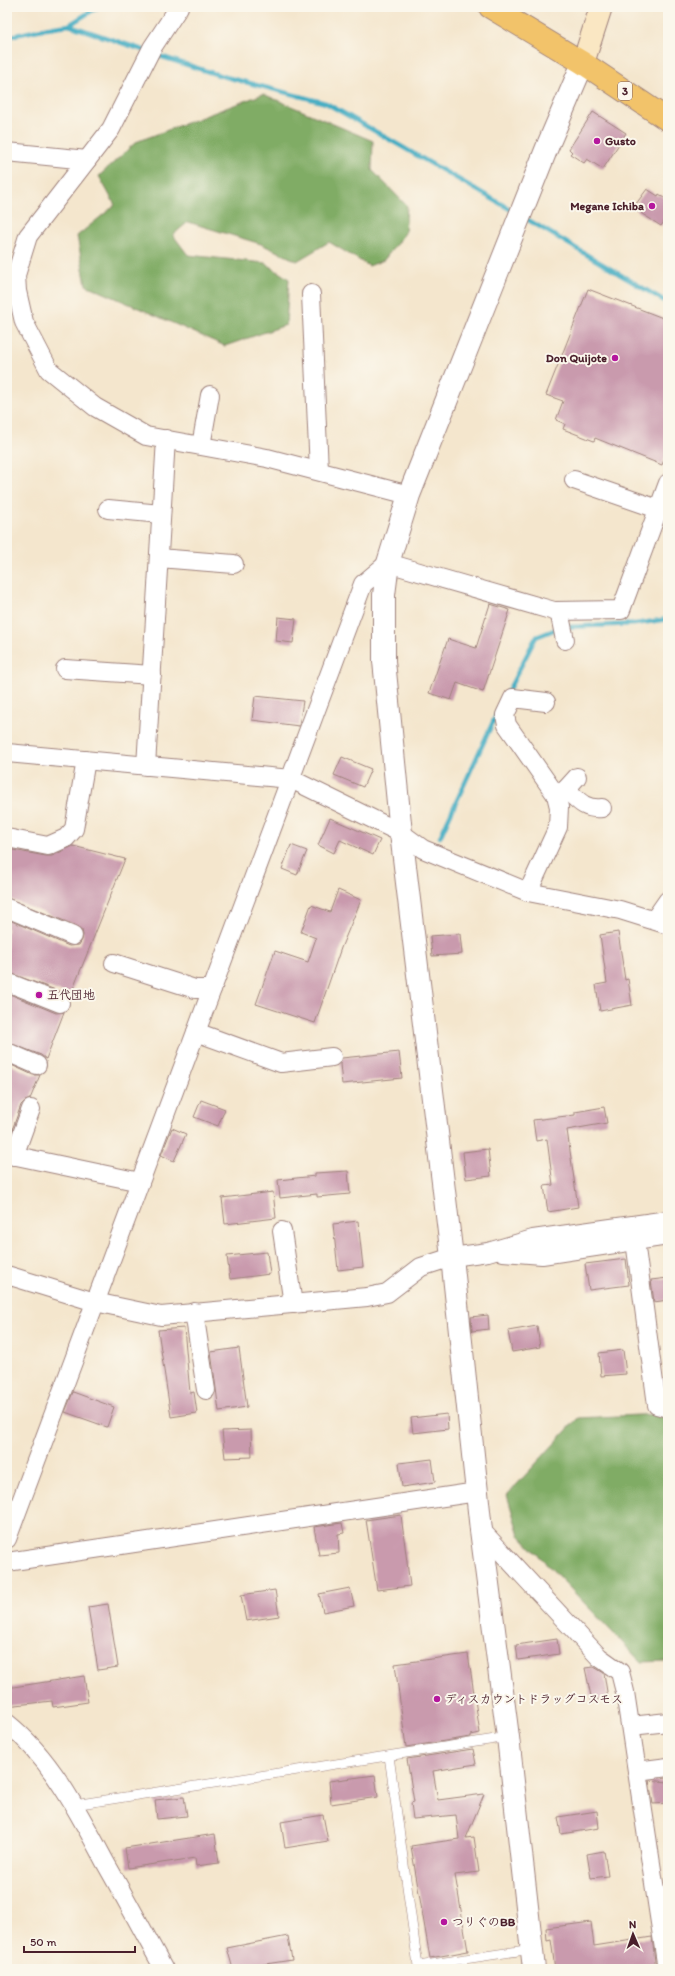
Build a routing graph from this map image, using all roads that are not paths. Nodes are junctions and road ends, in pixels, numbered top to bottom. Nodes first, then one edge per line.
1 (179, 7) edge
2 (601, 7) edge
3 (498, 10) edge
4 (583, 63) junction
5 (668, 120) edge
6 (7, 152) edge
7 (87, 160) junction
8 (12, 291) edge
9 (311, 294) dead end
10 (210, 395) dead end
11 (166, 439) junction
12 (201, 446) junction
13 (319, 471) junction
14 (574, 480) dead end
15 (668, 483) edge
16 (408, 495) junction
17 (662, 506) edge
18 (108, 509) dead end
19 (162, 514) junction
20 (159, 558) junction
21 (388, 562) junction
22 (234, 564) dead end
23 (560, 614) junction
24 (565, 639) dead end
25 (65, 669) dead end
26 (152, 675) junction
27 (546, 702) dead end
28 (7, 753) edge
29 (86, 760) junction
30 (146, 766) junction
31 (291, 779) junction
32 (567, 788) junction
33 (602, 808) dead end
34 (401, 833) junction
35 (7, 838) edge
36 (528, 892) junction
37 (668, 900) edge
38 (7, 908) edge
39 (661, 922) edge
40 (73, 936) dead end
41 (114, 963) dead end
42 (7, 982) edge
43 (212, 989) junction
44 (60, 1003) dead end
45 (196, 1032) junction
46 (7, 1052) edge
47 (332, 1057) dead end
48 (37, 1065) dead end
49 (31, 1109) dead end
50 (11, 1155) edge
51 (140, 1182) junction
52 (668, 1220) edge
53 (282, 1231) dead end
54 (668, 1236) edge
55 (635, 1241) junction
56 (488, 1252) junction
57 (452, 1256) junction
58 (7, 1275) edge
59 (95, 1302) junction
60 (293, 1304) junction
61 (194, 1312) junction
62 (206, 1390) dead end
63 (668, 1408) edge
64 (477, 1492) junction
65 (481, 1530) junction
66 (7, 1538) edge
67 (7, 1562) edge
68 (7, 1722) edge
69 (668, 1722) edge
70 (630, 1726) junction
71 (508, 1737) junction
72 (389, 1756) junction
73 (668, 1767) edge
74 (637, 1771) junction
75 (74, 1805) junction
76 (533, 1959) edge
77 (164, 1969) edge
78 (667, 1969) edge

1 - 7 street
2 - 4 main road
3 - 4 highway, 3
4 - 5 highway, 3
4 - 16 street
6 - 7 street
7 - 8 street
8 - 11 street
9 - 13 street
10 - 12 street
11 - 12 street
11 - 19 street
12 - 13 street
13 - 16 street
14 - 17 street
15 - 17 street
16 - 21 street
17 - 23 street
18 - 19 street
19 - 20 street
20 - 22 street
20 - 26 street
21 - 23 street
21 - 31 street
21 - 34 street
23 - 24 street
25 - 26 street
26 - 30 street
27 - 32 street
28 - 29 street
29 - 30 street
29 - 35 street
30 - 31 street
31 - 34 street
31 - 43 street
32 - 33 street
32 - 36 street
34 - 36 street
34 - 57 street
36 - 39 street
37 - 39 street
38 - 40 street
41 - 43 street
42 - 44 street
43 - 45 street
45 - 47 street
45 - 51 street
46 - 48 street
49 - 50 street
50 - 51 street
51 - 59 street
52 - 56 street
53 - 60 street
54 - 55 street
55 - 56 street
55 - 63 street
56 - 57 street
57 - 60 street
57 - 64 street
58 - 59 street
59 - 61 street
59 - 66 street
60 - 61 street
61 - 62 street
64 - 65 street
64 - 67 street
65 - 70 street
65 - 71 street
68 - 75 street
69 - 70 street
70 - 74 street
71 - 72 lane
71 - 76 street
72 - 75 lane
72 - 76 lane
73 - 74 street
74 - 78 street
75 - 77 street

